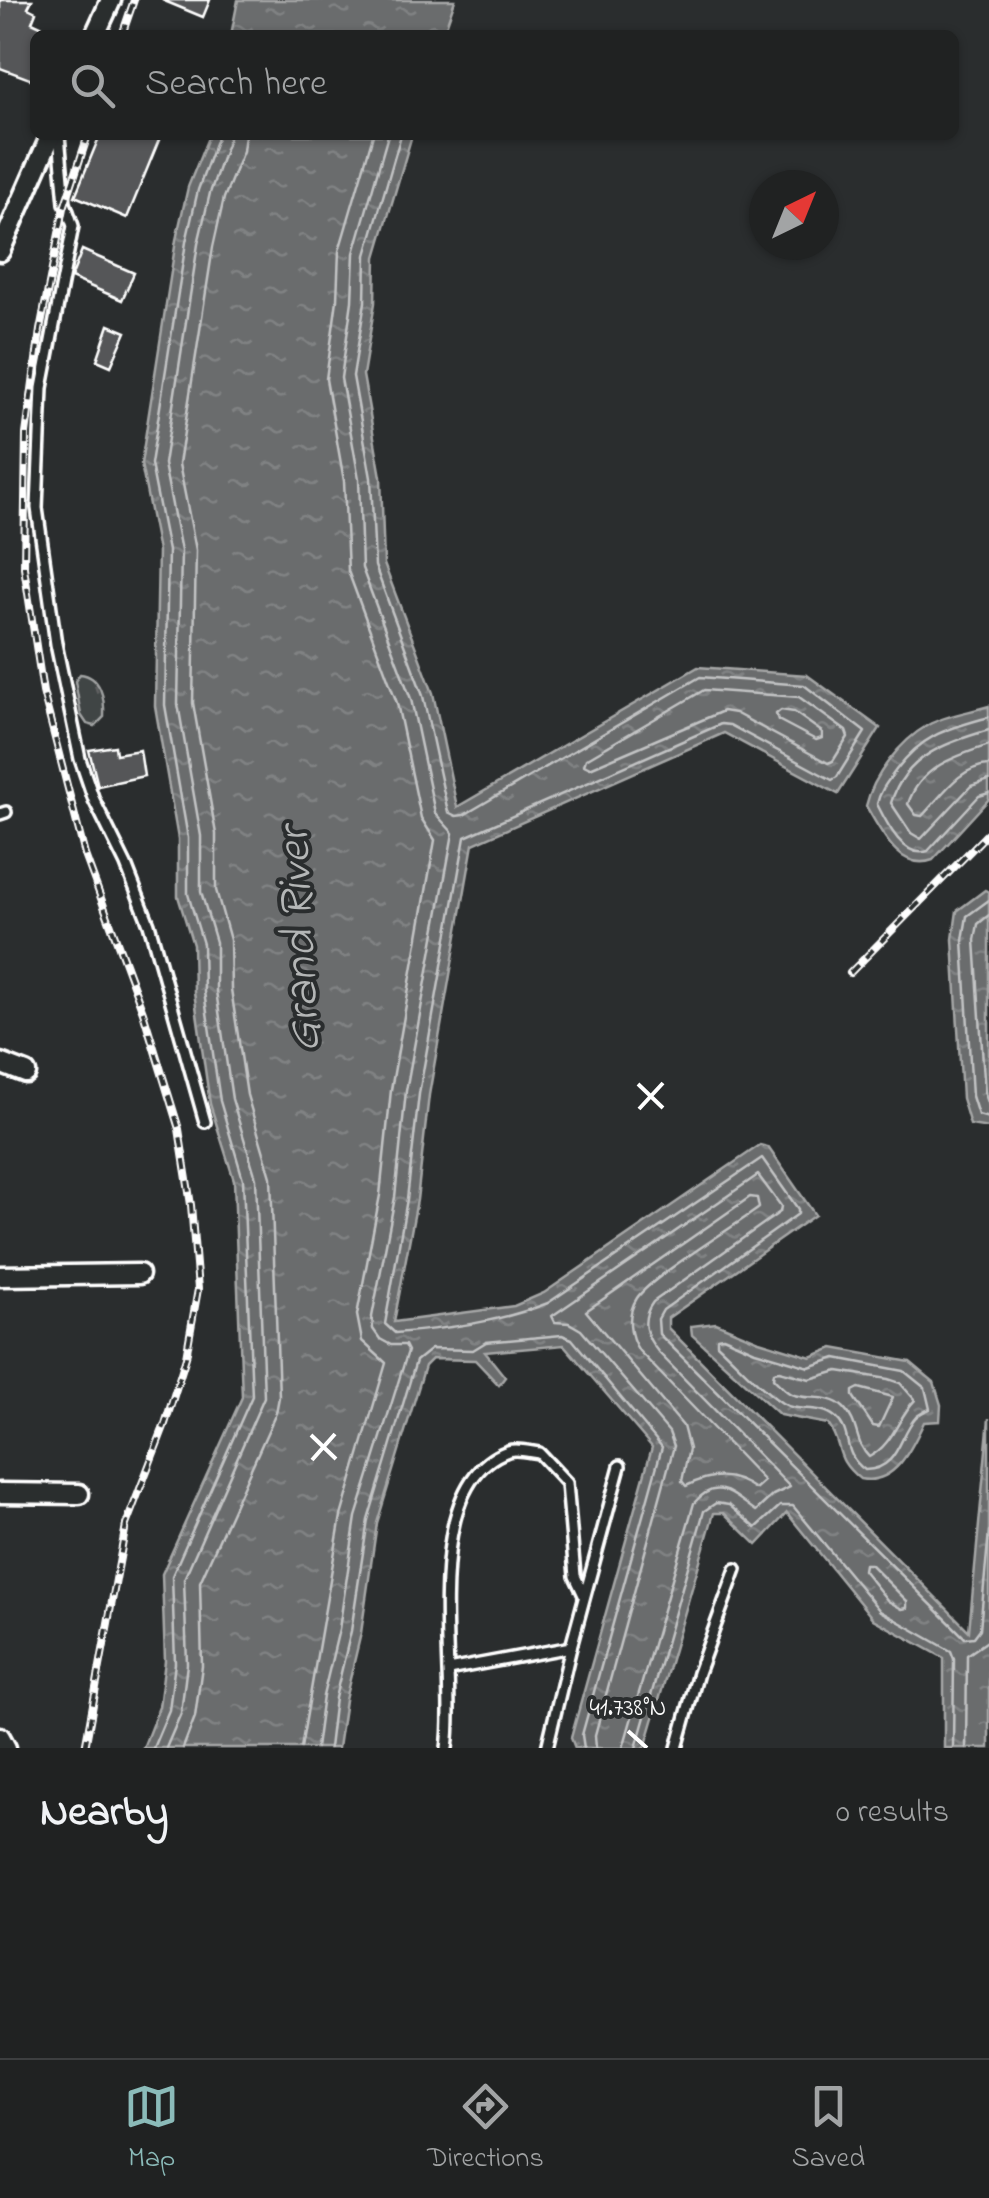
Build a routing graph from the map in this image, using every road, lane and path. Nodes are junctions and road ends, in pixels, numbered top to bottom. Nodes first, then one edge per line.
1 (106, 2) edge
2 (97, 30) edge
3 (49, 140) edge
4 (60, 140) edge
5 (0, 251) edge
6 (0, 1063) edge
7 (26, 1073) dead end
8 (205, 1122) dead end
9 (140, 1274) dead end
10 (0, 1276) edge
11 (620, 1466) dead end
12 (0, 1493) edge
13 (79, 1494) dead end
14 (736, 1569) dead end
15 (584, 1595) junction
16 (570, 1646) junction
17 (448, 1670) junction
18 (0, 1736) edge
19 (6, 1748) edge
20 (448, 1748) edge
21 (547, 1748) edge
22 (678, 1748) edge

1 - 2 street
3 - 5 street
4 - 8 lane
6 - 7 street
9 - 10 street
11 - 15 lane
12 - 13 street
14 - 22 lane
15 - 16 lane
15 - 17 lane
16 - 17 lane
16 - 21 lane
17 - 20 lane
18 - 19 street

